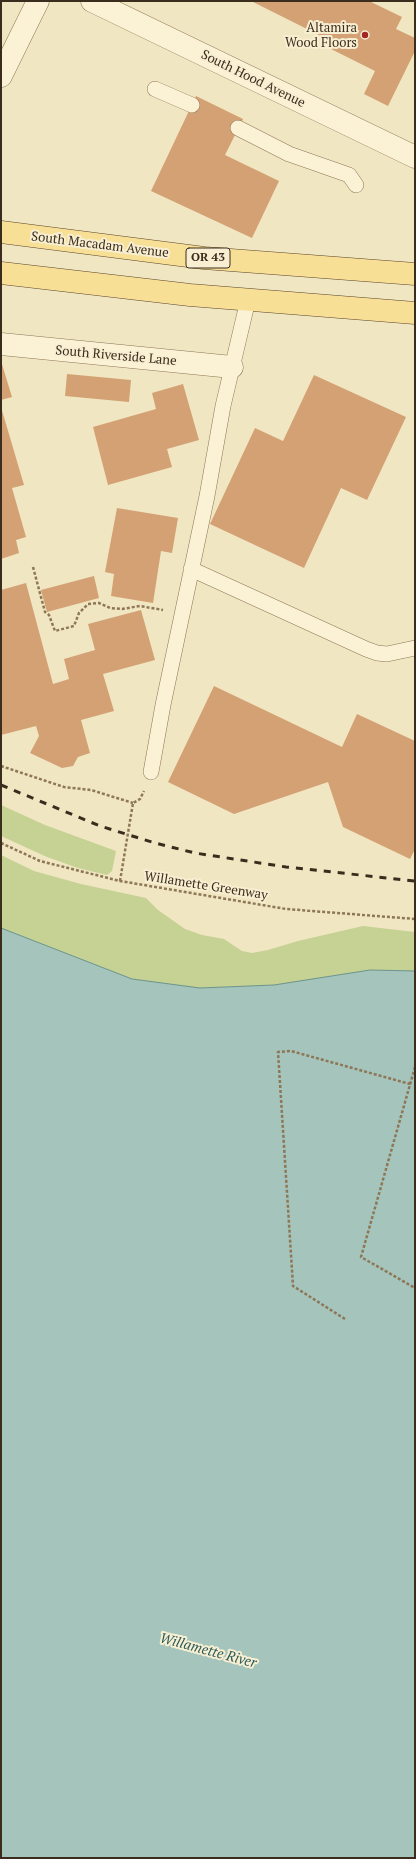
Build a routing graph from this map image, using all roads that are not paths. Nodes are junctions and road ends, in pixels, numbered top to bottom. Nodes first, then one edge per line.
1 (38, 1) edge
2 (92, 1) edge
3 (1, 76) edge
4 (156, 89) dead end
5 (192, 105) dead end
6 (238, 128) dead end
7 (415, 157) edge
8 (356, 185) dead end
9 (1, 232) edge
10 (1, 273) edge
11 (415, 274) edge
12 (248, 300) junction
13 (415, 313) edge
14 (1, 344) edge
15 (232, 367) junction
16 (191, 569) junction
17 (415, 648) edge
18 (151, 772) road end

1 - 3 street
2 - 7 street, South Hood Avenue
4 - 5 lane
6 - 8 lane
9 - 11 main road, South Macadam Avenue / OR 43
10 - 12 main road
12 - 13 main road
12 - 15 lane
14 - 15 street, South Riverside Lane
15 - 16 lane
16 - 17 lane
16 - 18 lane

